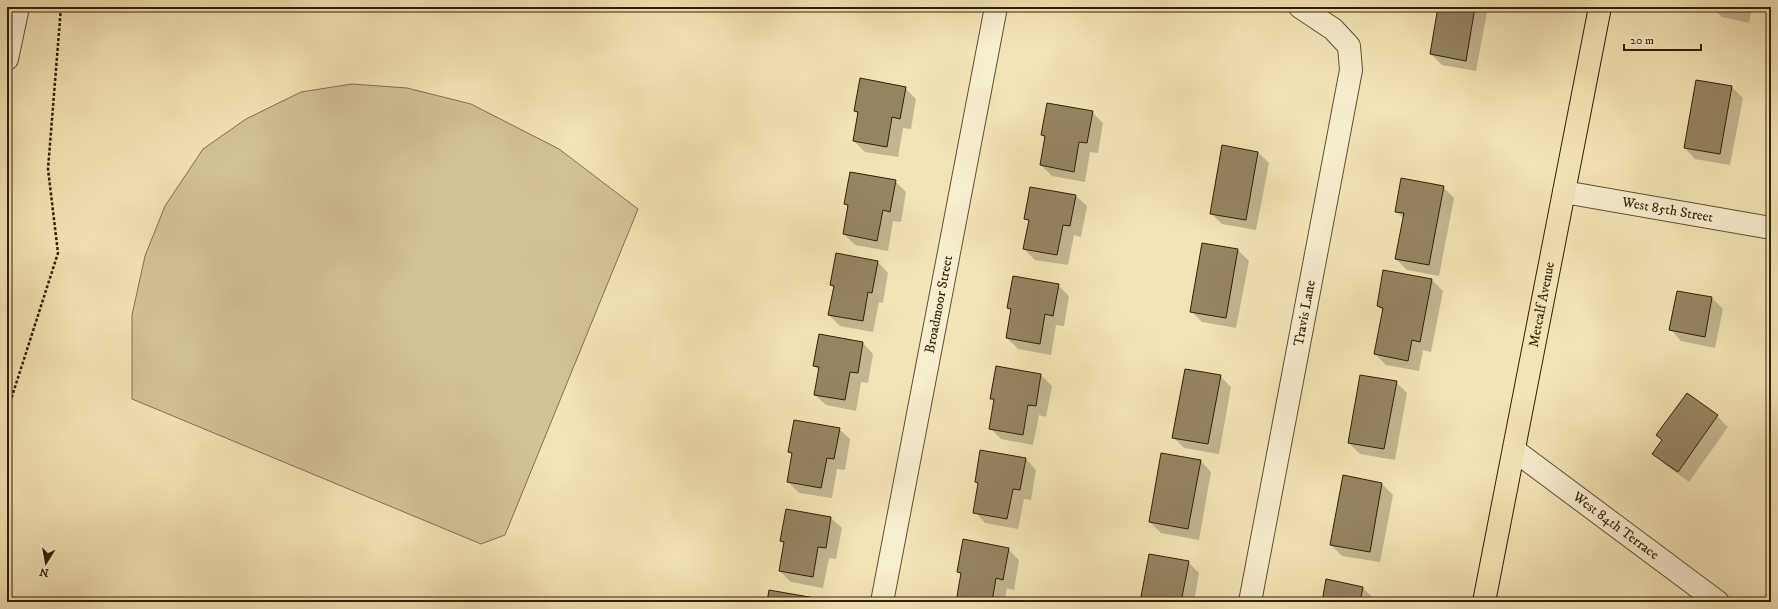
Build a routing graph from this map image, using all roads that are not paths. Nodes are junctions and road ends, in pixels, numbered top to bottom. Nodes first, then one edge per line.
1 (18, 7) edge
2 (996, 7) edge
3 (1300, 7) edge
4 (1600, 7) edge
5 (7, 59) edge
6 (1564, 192) junction
7 (1771, 228) edge
8 (1514, 450) junction
9 (882, 602) edge
10 (1250, 602) edge
11 (1484, 602) edge
12 (1718, 602) edge

1 - 5 street
2 - 9 street, Broadmoor Street
3 - 10 street, Travis Lane
4 - 6 main road, Metcalf Avenue
6 - 7 street, West 85th Street
6 - 8 main road, Metcalf Avenue
8 - 11 main road, Metcalf Avenue
8 - 12 street, West 84th Terrace

